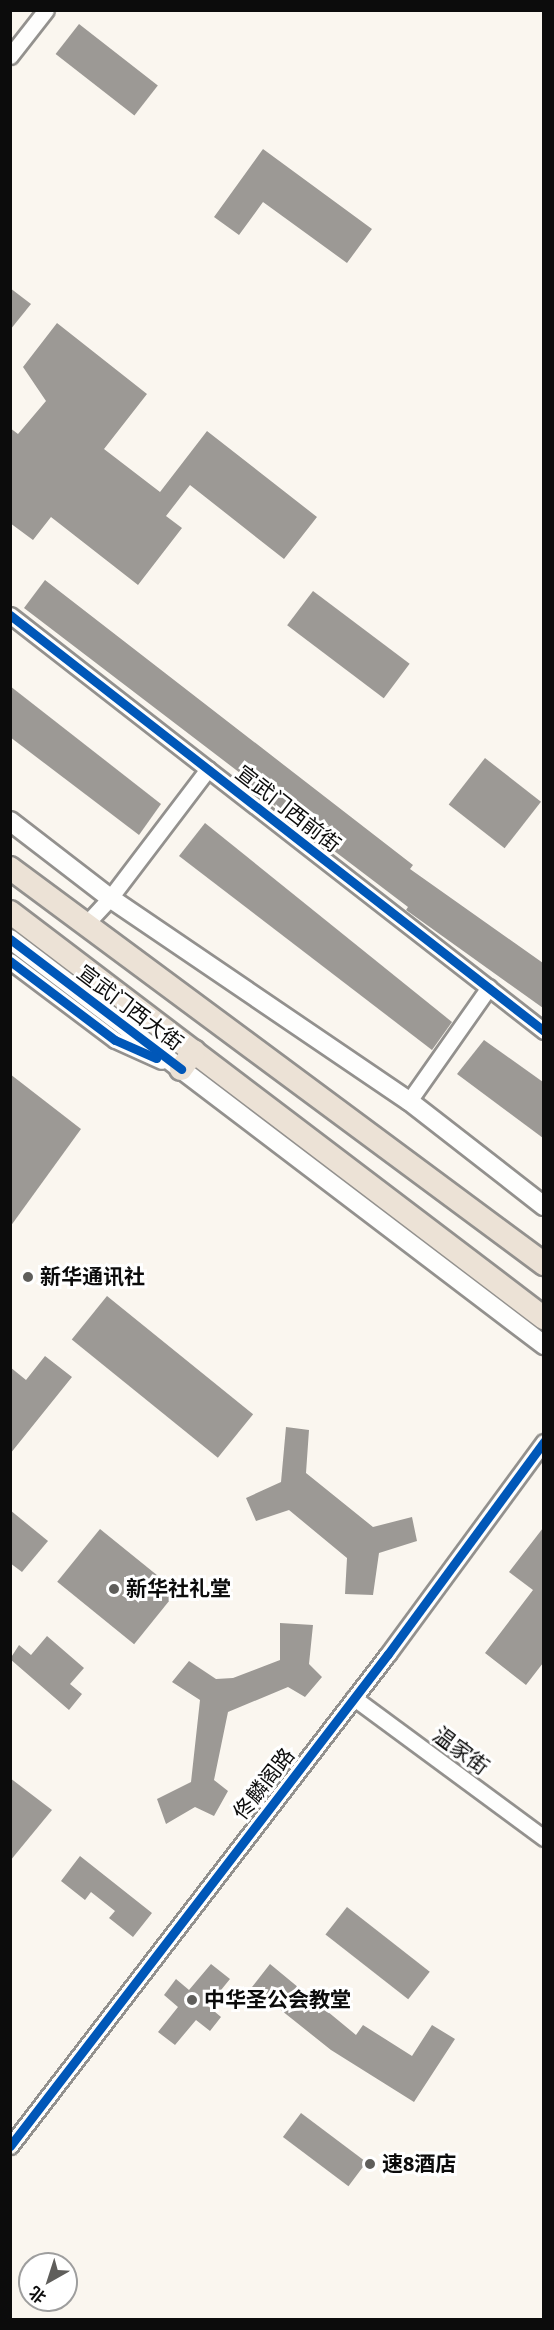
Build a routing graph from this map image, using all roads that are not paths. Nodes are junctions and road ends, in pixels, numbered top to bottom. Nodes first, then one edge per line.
1 (46, 10) edge
2 (10, 56) edge
3 (10, 615) edge
4 (208, 769) junction
5 (10, 821) edge
6 (10, 868) edge
7 (110, 898) junction
8 (10, 912) edge
9 (85, 925) junction
10 (10, 939) edge
11 (10, 961) edge
12 (489, 987) junction
13 (543, 1031) edge
14 (187, 1060) junction
15 (409, 1101) junction
16 (543, 1206) edge
17 (543, 1264) edge
18 (543, 1318) edge
19 (543, 1345) edge
20 (543, 1442) edge
21 (354, 1698) junction
22 (543, 1839) edge
23 (10, 2146) edge

1 - 2 street
3 - 4 street, 宣武门西前街
4 - 7 street
4 - 12 street, 宣武门西前街
5 - 7 street
6 - 9 main road, 宣武门西大街
7 - 9 street
7 - 15 street
8 - 14 main road, 宣武门西大街
9 - 17 main road, 宣武门西大街
10 - 14 street, 宣武门西大街
11 - 14 street, 宣武门西大街
12 - 13 street, 宣武门西前街
12 - 15 street
14 - 18 main road, 宣武门西大街
14 - 19 street, 宣武门西大街
15 - 16 street
20 - 21 street, 佟麟阁路
21 - 22 street, 温家街
21 - 23 street, 佟麟阁路

